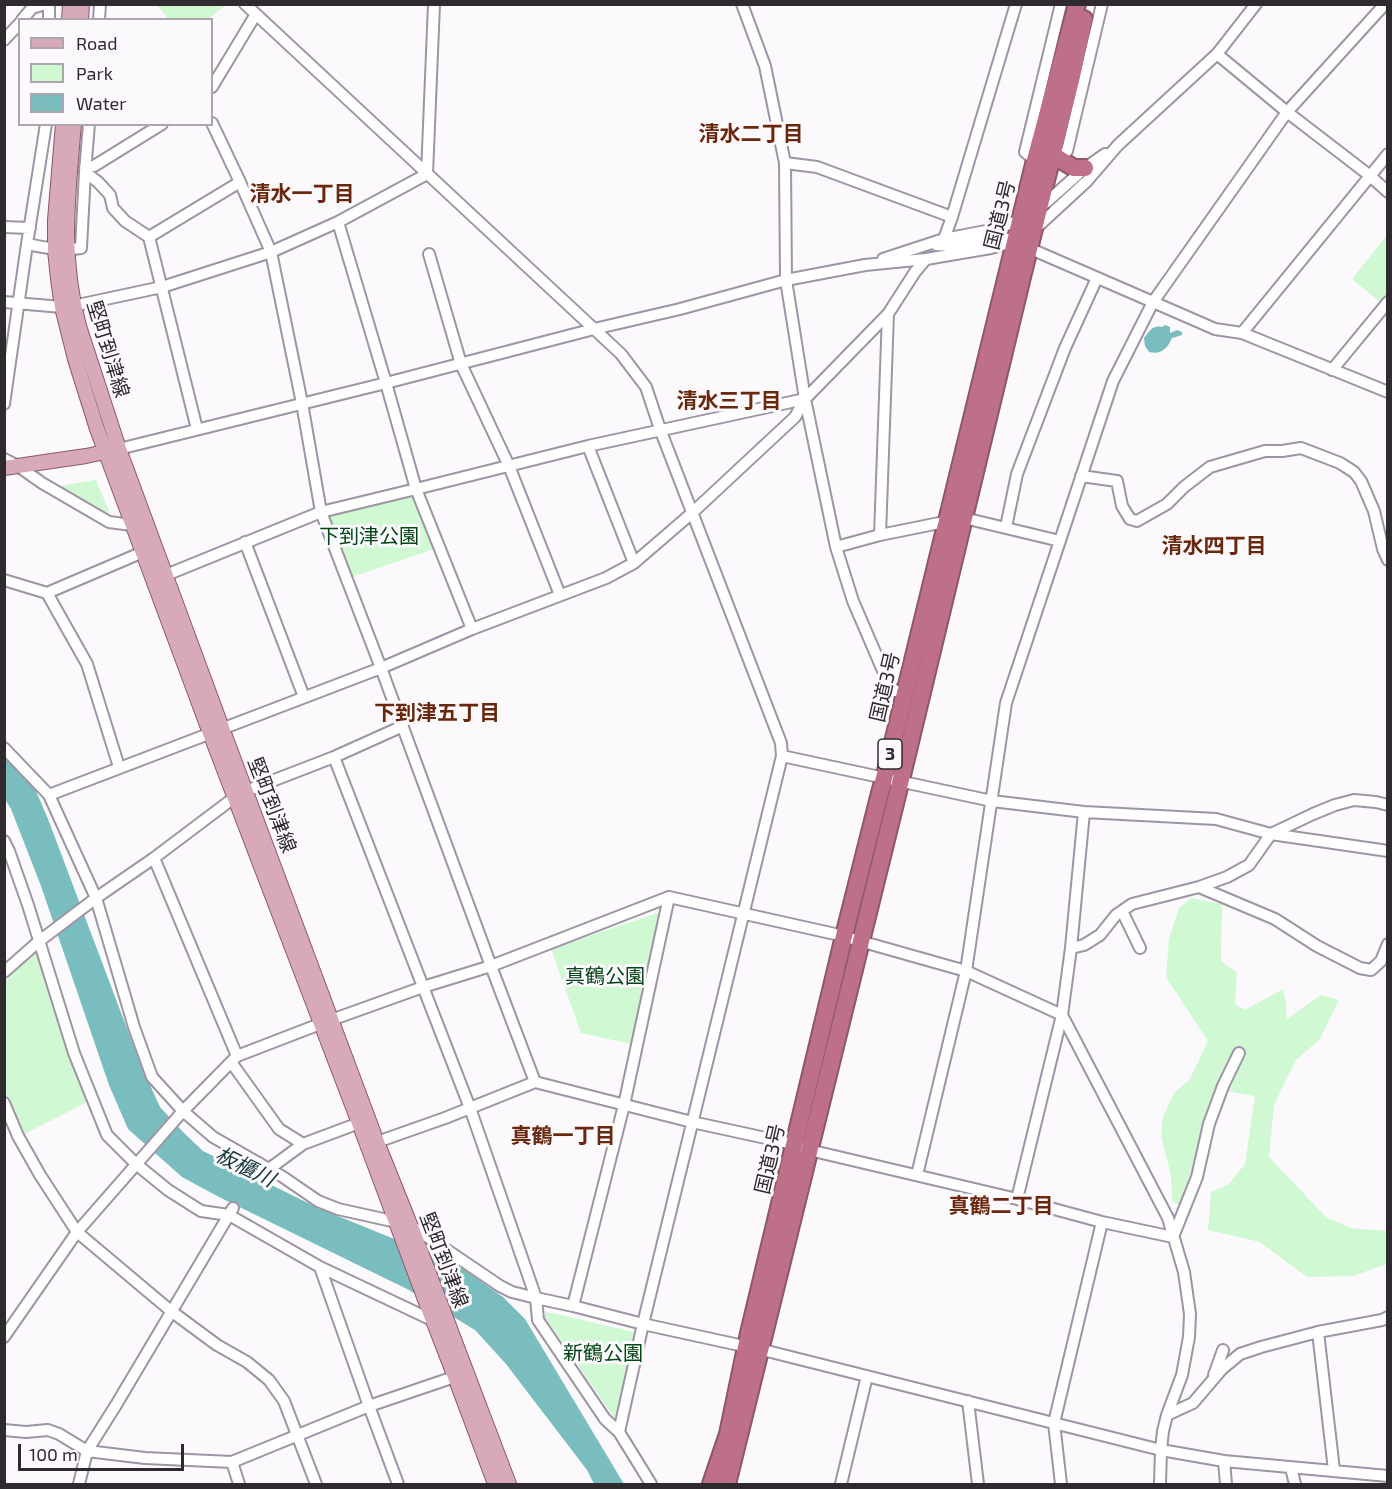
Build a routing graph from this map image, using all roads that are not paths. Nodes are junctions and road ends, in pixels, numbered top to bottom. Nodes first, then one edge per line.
1 (45, 4) edge
2 (246, 4) edge
3 (434, 4) edge
4 (742, 4) edge
5 (1016, 4) edge
6 (1061, 4) edge
7 (1077, 4) edge
8 (1088, 4) edge
9 (1102, 4) edge
10 (1256, 4) edge
11 (1385, 4) edge
12 (256, 14) junction
13 (24, 18) edge
14 (18, 24) edge
15 (1077, 25) junction
16 (4, 40) edge
17 (1216, 54) junction
18 (213, 85) edge
19 (1287, 112) junction
20 (213, 125) edge
21 (46, 126) edge
22 (63, 126) edge
23 (74, 126) edge
24 (89, 126) edge
25 (159, 126) edge
26 (1118, 145) junction
27 (1388, 154) edge
28 (1053, 155) junction
29 (1035, 160) junction
30 (785, 163) junction
31 (1085, 168) junction
32 (85, 169) junction
33 (427, 174) junction
34 (1369, 175) junction
35 (240, 182) junction
36 (1388, 192) edge
37 (1040, 208) junction
38 (952, 217) junction
39 (338, 222) junction
40 (1028, 225) junction
41 (4, 228) edge
42 (30, 228) junction
43 (149, 237) junction
44 (944, 239) junction
45 (27, 244) junction
46 (927, 244) junction
47 (991, 248) junction
48 (61, 250) junction
49 (272, 252) junction
50 (1023, 252) junction
51 (429, 254) dead end
52 (926, 259) junction
53 (865, 265) junction
54 (1008, 270) junction
55 (1097, 278) junction
56 (786, 280) junction
57 (162, 287) junction
58 (4, 302) edge
59 (1154, 302) junction
60 (1388, 302) edge
61 (19, 303) junction
62 (68, 306) junction
63 (888, 314) junction
64 (594, 329) junction
65 (1242, 333) junction
66 (461, 364) junction
67 (1332, 370) junction
68 (386, 382) junction
69 (1388, 392) edge
70 (804, 399) junction
71 (302, 403) junction
72 (4, 404) edge
73 (197, 429) junction
74 (660, 429) junction
75 (588, 446) junction
76 (112, 451) junction
77 (4, 459) edge
78 (509, 466) junction
79 (11, 467) edge
80 (1081, 476) junction
81 (416, 489) junction
82 (321, 512) junction
83 (692, 513) junction
84 (964, 518) junction
85 (947, 521) junction
86 (132, 525) junction
87 (1006, 527) junction
88 (880, 535) junction
89 (1060, 541) junction
90 (245, 542) junction
91 (836, 547) junction
92 (143, 552) junction
93 (1388, 560) edge
94 (634, 563) junction
95 (166, 575) junction
96 (4, 580) edge
97 (47, 593) junction
98 (560, 595) junction
99 (472, 629) junction
100 (381, 668) junction
101 (904, 693) junction
102 (304, 697) junction
103 (403, 726) junction
104 (216, 730) junction
105 (4, 748) edge
106 (782, 756) junction
107 (334, 757) junction
108 (119, 767) junction
109 (892, 780) junction
110 (240, 794) junction
111 (49, 795) junction
112 (992, 801) junction
113 (1388, 805) edge
114 (1084, 812) junction
115 (1271, 834) junction
116 (4, 841) edge
117 (1388, 851) edge
118 (154, 858) junction
119 (1198, 887) junction
120 (669, 897) junction
121 (92, 901) junction
122 (1122, 911) junction
123 (744, 914) junction
124 (844, 936) junction
125 (42, 938) junction
126 (861, 942) junction
127 (1388, 944) edge
128 (1071, 948) junction
129 (1140, 948) dead end
130 (491, 966) junction
131 (966, 971) junction
132 (4, 972) edge
133 (423, 987) junction
134 (1062, 1015) junction
135 (326, 1022) junction
136 (1239, 1053) dead end
137 (234, 1059) junction
138 (535, 1082) junction
139 (4, 1103) edge
140 (624, 1105) junction
141 (470, 1108) junction
142 (183, 1111) junction
143 (692, 1122) junction
144 (359, 1123) junction
145 (377, 1142) junction
146 (303, 1144) junction
147 (802, 1148) junction
148 (259, 1163) junction
149 (136, 1164) junction
150 (269, 1169) junction
151 (917, 1175) junction
152 (252, 1176) dead end
153 (1017, 1199) junction
154 (231, 1212) junction
155 (1102, 1222) junction
156 (402, 1226) junction
157 (77, 1232) junction
158 (1173, 1237) junction
159 (320, 1267) junction
160 (536, 1298) junction
161 (573, 1306) junction
162 (171, 1311) junction
163 (1388, 1317) edge
164 (440, 1320) junction
165 (643, 1324) junction
166 (1318, 1332) junction
167 (4, 1337) edge
168 (753, 1349) junction
169 (1222, 1350) dead end
170 (461, 1374) junction
171 (867, 1376) junction
172 (1213, 1379) junction
173 (968, 1401) junction
174 (369, 1406) junction
175 (1167, 1414) junction
176 (1054, 1423) junction
177 (4, 1430) edge
178 (619, 1432) junction
179 (298, 1435) junction
180 (1161, 1450) junction
181 (87, 1451) junction
182 (232, 1461) junction
183 (1224, 1461) junction
184 (1291, 1468) junction
185 (1334, 1470) junction
186 (1385, 1479) edge
187 (79, 1485) edge
188 (239, 1485) edge
189 (316, 1485) edge
190 (398, 1485) edge
191 (495, 1485) edge
192 (509, 1485) edge
193 (651, 1485) edge
194 (711, 1485) edge
195 (727, 1485) edge
196 (842, 1485) edge
197 (978, 1485) edge
198 (1062, 1485) edge
199 (1160, 1485) edge
200 (1226, 1485) edge
201 (1295, 1485) edge

1 - 13 street
2 - 12 street
3 - 33 street
4 - 30 street
5 - 38 street
6 - 29 street
7 - 15 highway, 国道3号 / 3
8 - 15 highway, 国道3号 / 3
9 - 28 street
10 - 17 street
11 - 19 street
12 - 18 street
12 - 33 street
14 - 16 street
15 - 28 highway, 国道3号 / 3
15 - 29 highway, 国道3号 / 3
17 - 19 street
17 - 26 street
19 - 34 street
19 - 59 street
20 - 35 street
21 - 42 street
22 - 48 main road, 堅町到津線
23 - 48 main road, 堅町到津線
24 - 32 street
25 - 32 street
26 - 31 street
26 - 40 street
27 - 34 street
28 - 31 highway
28 - 37 highway, 国道3号 / 3
29 - 40 highway, 国道3号 / 3
30 - 38 street
30 - 56 street
31 - 37 street
32 - 43 street
32 - 48 street
33 - 39 street
33 - 64 street
34 - 36 street
34 - 65 street
35 - 43 street
35 - 49 street
37 - 40 highway, 国道3号 / 3
38 - 44 street
39 - 49 street
39 - 68 street
40 - 44 street
40 - 50 highway, 国道3号 / 3
41 - 42 street
42 - 45 street
43 - 57 street
44 - 46 street
45 - 48 street
45 - 61 street
46 - 50 street
46 - 53 street
47 - 50 street
47 - 52 street
47 - 54 street
48 - 62 main road, 堅町到津線
49 - 57 street
49 - 71 street
50 - 54 highway, 国道3号 / 3
50 - 55 street
50 - 84 highway, 国道3号 / 3
51 - 66 street
52 - 53 street
52 - 63 street
53 - 56 street
54 - 85 highway, 国道3号 / 3
55 - 59 street
55 - 87 street
56 - 64 street
56 - 70 street
57 - 62 street
57 - 73 street
58 - 61 street
59 - 65 street
59 - 80 street
60 - 67 street
61 - 62 street
61 - 72 street
62 - 76 main road, 堅町到津線
63 - 70 street
63 - 88 street
64 - 66 street
64 - 74 street
65 - 67 street
66 - 68 street
66 - 78 street
67 - 69 street
68 - 71 street
68 - 81 street
70 - 74 street
70 - 83 street
70 - 91 street
71 - 73 street
71 - 82 street
73 - 76 street
74 - 75 street
74 - 83 street
75 - 78 street
75 - 94 street
76 - 79 main road
76 - 86 main road, 堅町到津線
76 - 95 main road, 堅町到津線
77 - 79 street
78 - 81 street
78 - 98 street
79 - 86 street
80 - 89 street
80 - 93 street
81 - 82 street
81 - 99 street
82 - 90 street
82 - 100 street
83 - 94 street
83 - 106 street
84 - 85 street
84 - 87 street
84 - 109 highway, 国道3号 / 3
85 - 88 street
85 - 101 highway, 国道3号 / 3
86 - 92 main road, 堅町到津線
87 - 89 street
88 - 91 street
89 - 112 street
90 - 95 street
90 - 102 street
91 - 101 street
92 - 97 street
92 - 104 main road, 堅町到津線
94 - 98 street
95 - 104 main road, 堅町到津線
96 - 97 street
97 - 108 street
98 - 99 street
99 - 100 street
100 - 102 street
100 - 103 street
101 - 109 highway, 国道3号 / 3
102 - 104 street
103 - 107 street
103 - 130 street
104 - 108 street
104 - 110 main road, 堅町到津線
105 - 111 street
106 - 109 street
106 - 123 street
107 - 110 street
107 - 133 street
108 - 111 street
109 - 112 street
109 - 124 highway, 国道3号 / 3
109 - 126 highway, 国道3号 / 3
110 - 118 street
110 - 135 main road, 堅町到津線
111 - 121 street
112 - 114 street
112 - 131 street
113 - 115 street
114 - 115 street
114 - 128 street
115 - 117 street
115 - 119 street
116 - 125 street
118 - 121 street
118 - 137 street
119 - 122 street
119 - 127 street
120 - 123 street
120 - 130 street
120 - 140 street
121 - 125 street
121 - 142 street
122 - 128 street
122 - 129 street
123 - 124 street
123 - 143 street
124 - 126 street
124 - 147 highway, 国道3号 / 3
125 - 132 street
125 - 149 street
126 - 131 street
126 - 147 highway, 国道3号 / 3
128 - 134 street
130 - 133 street
130 - 138 street
131 - 134 street
131 - 151 street
133 - 135 street
133 - 141 street
134 - 153 street
134 - 158 street
135 - 137 street
135 - 144 main road, 堅町到津線
135 - 145 main road, 堅町到津線
136 - 158 street
137 - 142 street
137 - 146 street
138 - 140 street
138 - 141 street
139 - 157 street
140 - 143 street
140 - 161 street
141 - 145 street
141 - 160 street
142 - 148 street
142 - 149 street
143 - 147 street
143 - 165 street
144 - 146 street
144 - 156 main road, 堅町到津線
145 - 156 main road, 堅町到津線
146 - 150 street
147 - 151 street
147 - 168 highway, 国道3号 / 3
148 - 150 street
148 - 152 street
149 - 154 street
149 - 157 street
150 - 156 street
151 - 153 street
153 - 155 street
154 - 159 street
154 - 162 street
155 - 158 street
155 - 176 street
156 - 160 street
156 - 164 main road, 堅町到津線
156 - 164 main road, 堅町到津線
157 - 162 street
157 - 167 street
158 - 175 street
159 - 164 street
159 - 174 street
160 - 161 street
160 - 178 street
161 - 165 street
162 - 179 street
162 - 181 street
163 - 166 street
164 - 170 main road, 堅町到津線
165 - 168 street
165 - 178 street
166 - 172 street
166 - 185 street
168 - 171 street
168 - 194 highway, 国道3号 / 3
168 - 195 highway, 国道3号 / 3
169 - 172 street
170 - 174 street
170 - 191 main road, 堅町到津線
170 - 192 main road, 堅町到津線
171 - 173 street
171 - 196 street
172 - 175 street
173 - 176 street
173 - 197 street
174 - 179 street
174 - 190 street
175 - 180 street
176 - 180 street
176 - 198 street
177 - 181 street
178 - 193 street
179 - 182 street
179 - 189 street
180 - 183 street
180 - 199 street
181 - 182 street
181 - 187 street
182 - 188 street
183 - 184 street
183 - 200 street
184 - 185 street
184 - 201 street
185 - 186 street

